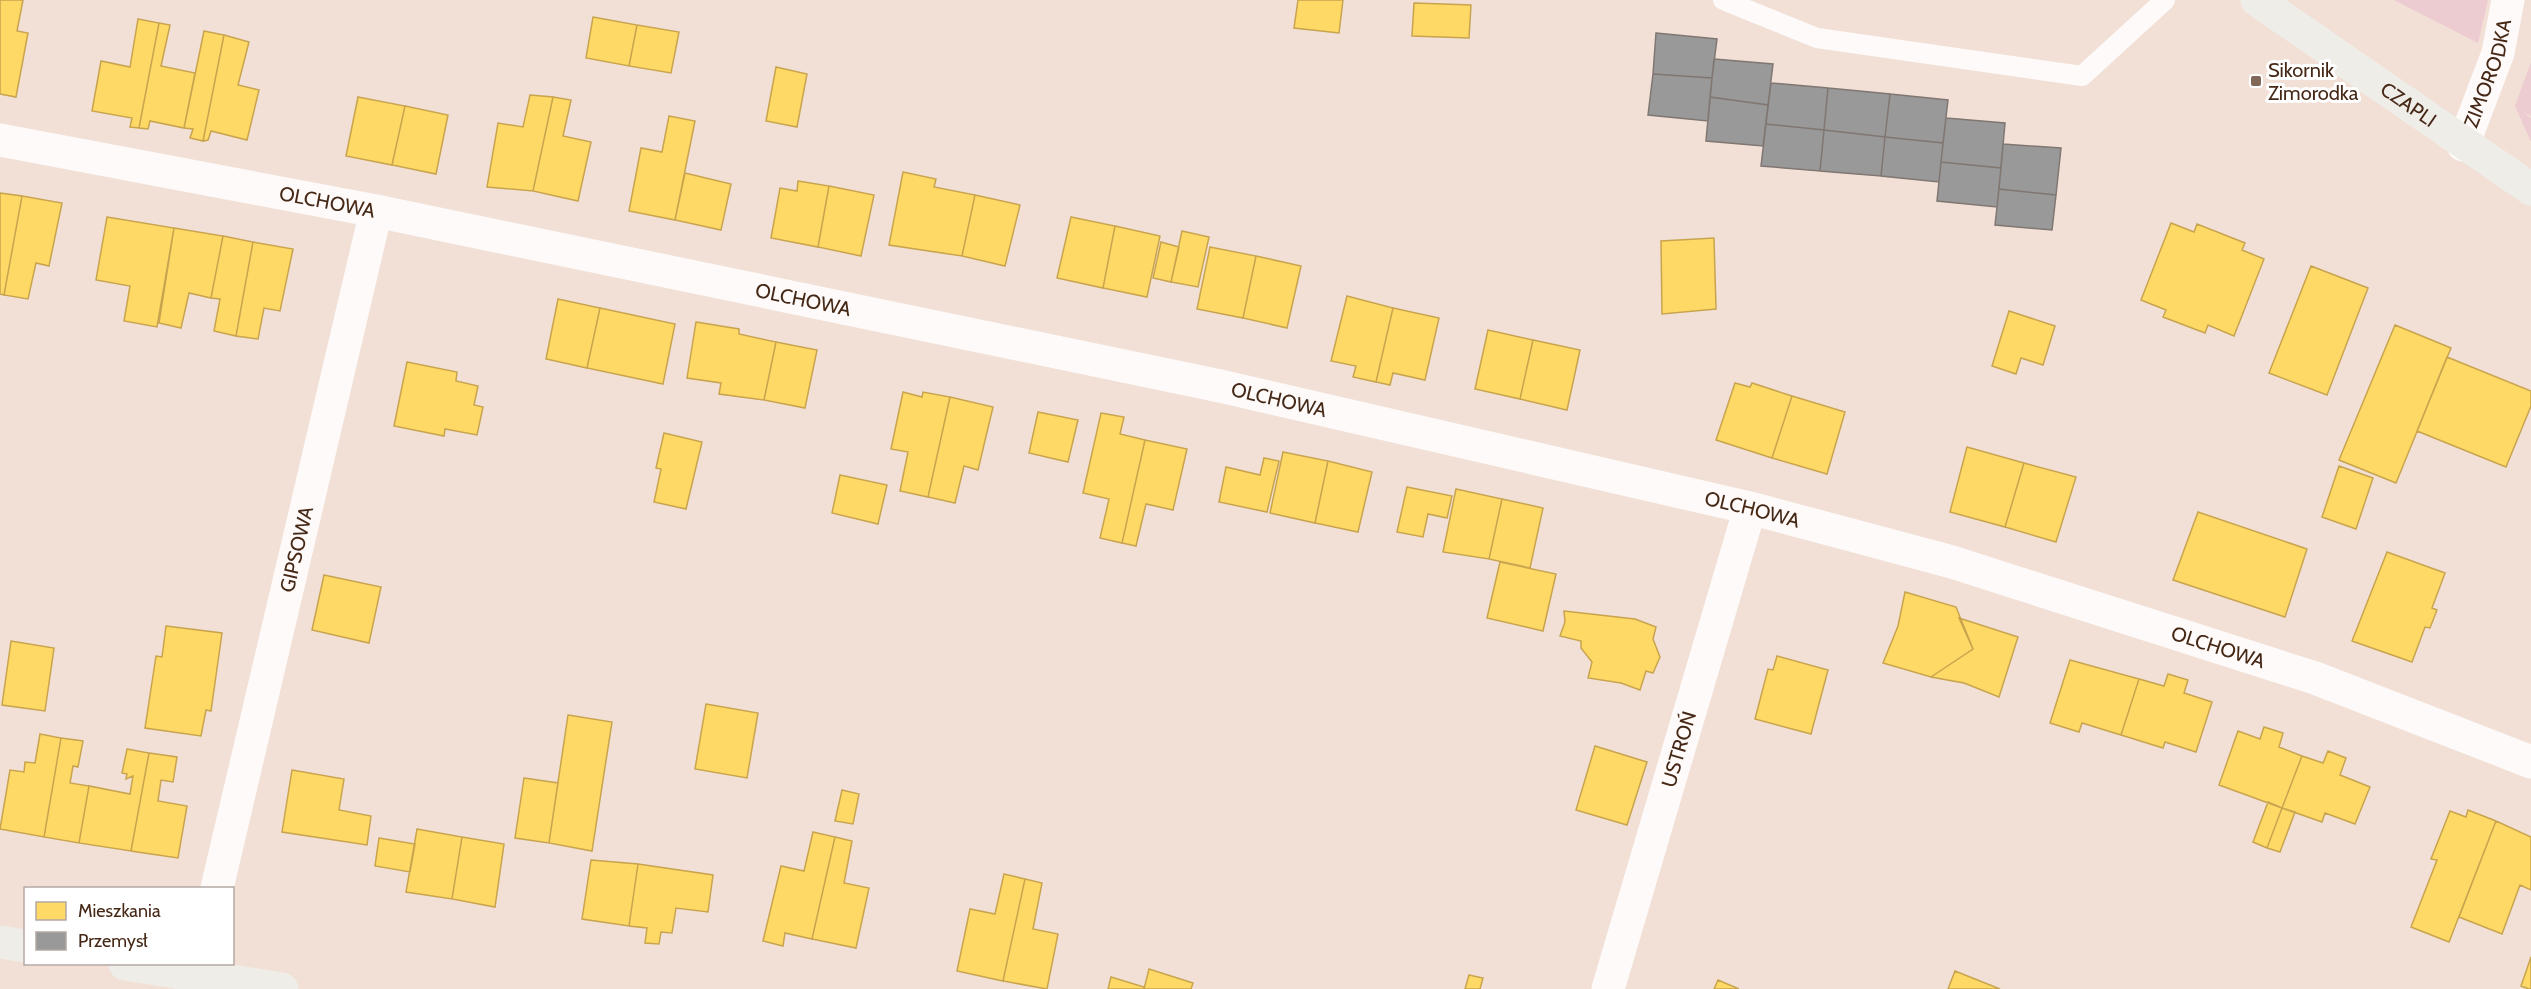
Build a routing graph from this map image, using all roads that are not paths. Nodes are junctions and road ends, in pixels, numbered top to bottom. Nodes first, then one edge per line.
1 (1723, 0) edge
2 (2165, 0) edge
3 (2257, 0) edge
4 (2508, 0) edge
5 (0, 140) edge
6 (2463, 145) junction
7 (2531, 189) edge
8 (376, 211) junction
9 (1750, 508) junction
10 (2531, 762) edge
11 (217, 887) edge
12 (0, 942) edge
13 (24, 946) edge
14 (146, 965) edge
15 (198, 970) edge
16 (282, 989) edge
17 (1608, 989) edge

1 - 2 lane
3 - 6 street, CZAPLI
4 - 6 street, ZIMORODKA
5 - 8 street, OLCHOWA
6 - 7 street, CZAPLI
8 - 9 street, OLCHOWA
8 - 11 street, GIPSOWA
9 - 10 street, OLCHOWA
9 - 17 street, USTROŃ
12 - 13 street
14 - 15 street
15 - 16 street

